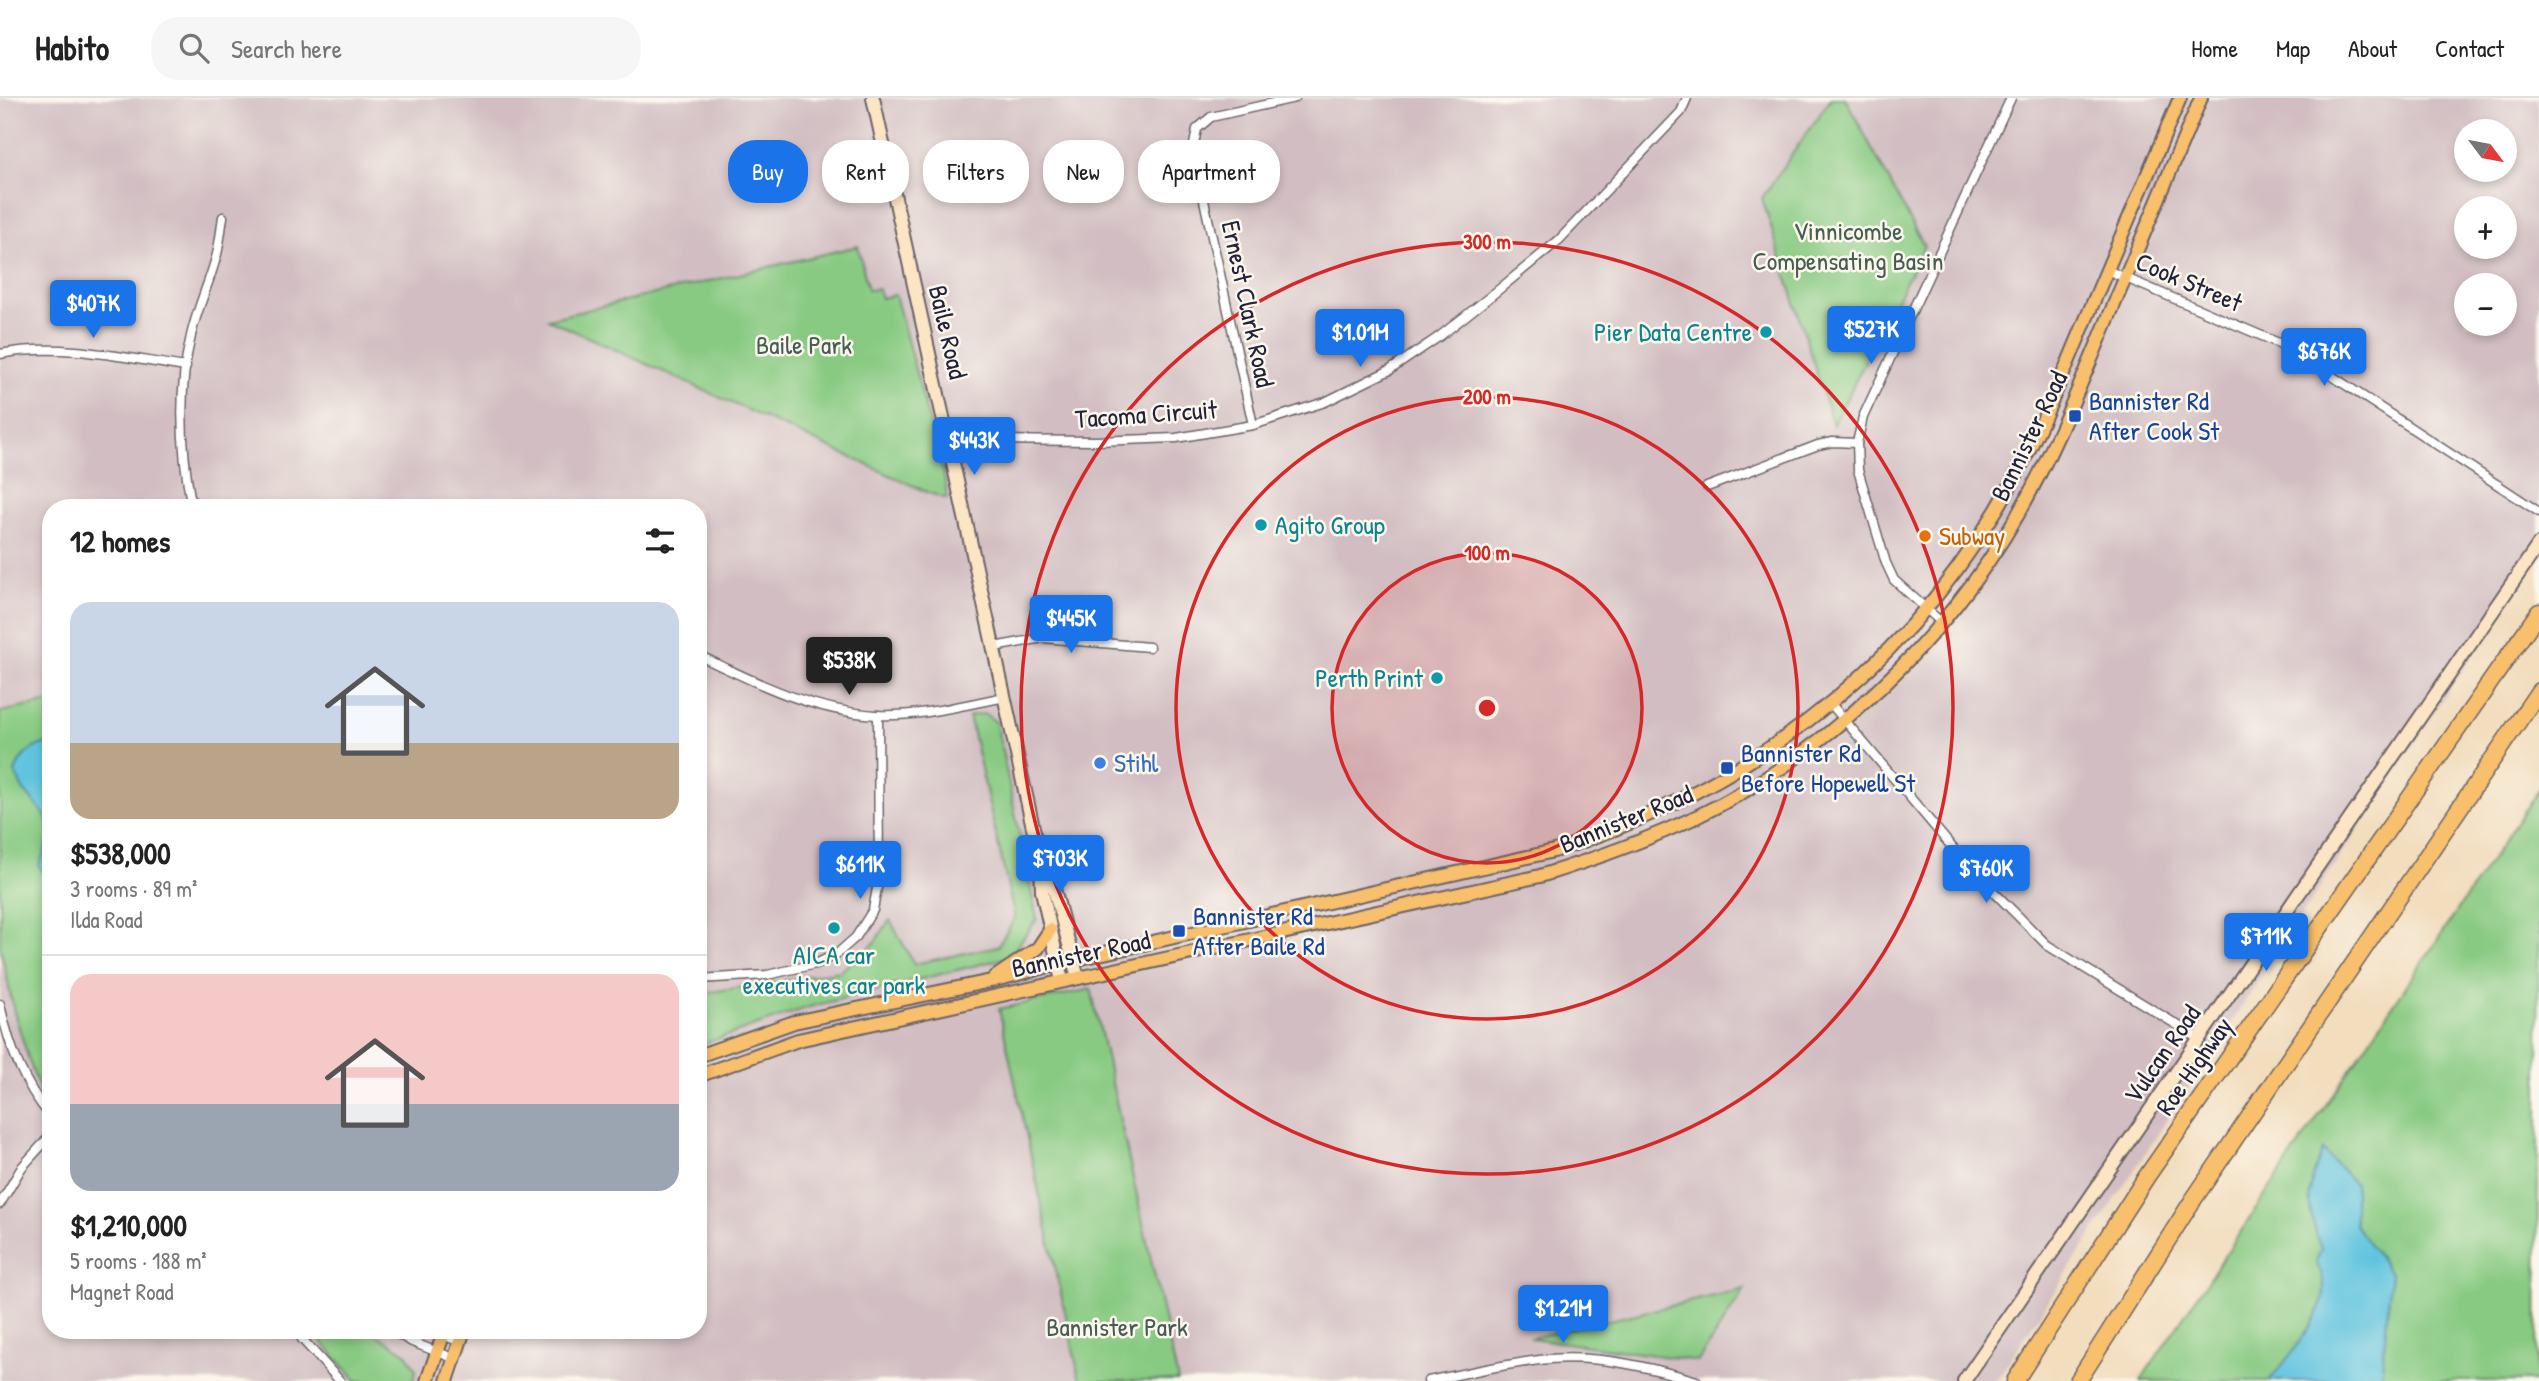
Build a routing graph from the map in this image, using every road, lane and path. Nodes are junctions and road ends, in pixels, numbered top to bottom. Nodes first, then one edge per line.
1 (873, 98) edge
2 (1295, 98) edge
3 (1687, 98) edge
4 (2011, 98) edge
5 (2180, 98) edge
6 (2202, 98) edge
7 (223, 217) dead end
8 (2107, 270) junction
9 (2125, 278) junction
10 (0, 354) edge
11 (186, 367) junction
12 (1253, 425) junction
13 (1857, 443) junction
14 (950, 447) junction
15 (1707, 487) dead end
16 (191, 499) edge
17 (2539, 512) edge
18 (2539, 544) edge
19 (1925, 608) junction
20 (2539, 612) edge
21 (1941, 622) junction
22 (994, 647) junction
23 (1149, 647) dead end
24 (707, 659) edge
25 (2539, 691) edge
26 (1005, 697) junction
27 (1831, 704) junction
28 (878, 715) junction
29 (1843, 719) junction
30 (1041, 864) junction
31 (1050, 930) junction
32 (1073, 960) junction
33 (1058, 964) junction
34 (707, 978) edge
35 (1078, 978) junction
36 (991, 981) junction
37 (1062, 981) junction
38 (0, 1004) edge
39 (2200, 1039) junction
40 (707, 1053) edge
41 (707, 1073) edge
42 (42, 1106) edge
43 (42, 1145) edge
44 (0, 1204) edge
45 (302, 1339) edge
46 (409, 1339) edge
47 (438, 1339) edge
48 (461, 1339) edge
49 (436, 1352) junction
50 (453, 1358) junction
51 (340, 1381) edge
52 (427, 1381) edge
53 (447, 1381) edge
54 (1428, 1381) edge
55 (1696, 1381) edge
56 (1964, 1381) edge
57 (2015, 1381) edge
58 (2078, 1381) edge

1 - 14 street, Baile Road
2 - 12 street, Ernest Clark Road
3 - 12 street, Tacoma Circuit
4 - 13 street
5 - 8 main road, Bannister Road
6 - 9 main road, Bannister Road
7 - 11 street
8 - 9 street, Cook Street
8 - 19 main road, Bannister Road
9 - 17 street, Cook Street
9 - 21 main road, Bannister Road
10 - 11 street
11 - 16 street
12 - 14 street, Tacoma Circuit
13 - 15 street
13 - 19 street
14 - 22 street, Baile Road
18 - 39 street, Vulcan Road
19 - 21 street
19 - 27 main road, Bannister Road
20 - 57 highway, Roe Highway
21 - 29 main road, Bannister Road
22 - 23 street
22 - 26 street, Baile Road
24 - 28 street
25 - 58 highway
26 - 28 street
26 - 30 street, Baile Road
27 - 29 street
27 - 32 main road, Bannister Road
28 - 34 street
29 - 35 main road, Bannister Road
29 - 39 street
30 - 31 street, Baile Road
30 - 32 street, Baile Road
31 - 33 street, Baile Road
31 - 36 main road
32 - 33 main road, Bannister Road
32 - 35 street, Baile Road
33 - 36 main road, Bannister Road
33 - 37 street, Baile Road
35 - 37 main road, Bannister Road
36 - 40 main road, Bannister Road
37 - 41 main road, Bannister Road
38 - 42 street
39 - 56 street, Vulcan Road
43 - 44 street
45 - 51 street
46 - 49 street
47 - 49 main road
48 - 50 main road
49 - 50 street
49 - 52 main road
50 - 53 main road
54 - 55 street

